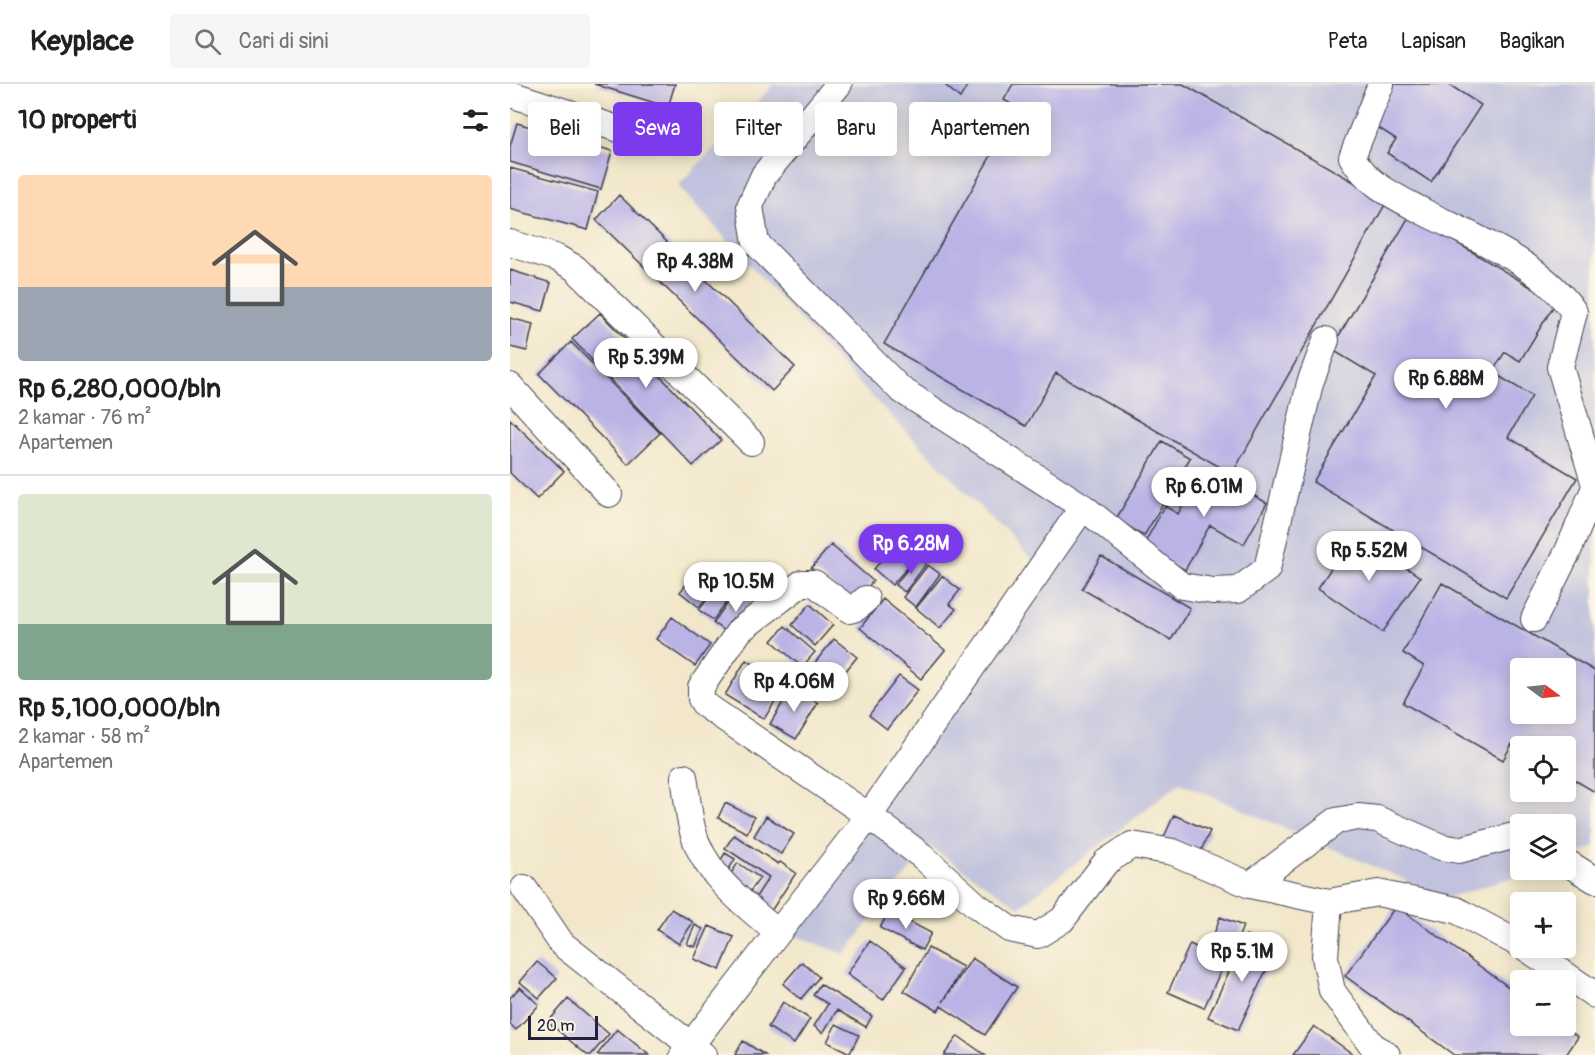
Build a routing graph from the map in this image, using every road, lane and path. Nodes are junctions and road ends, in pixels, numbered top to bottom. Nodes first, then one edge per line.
1 (839, 84) edge
2 (1381, 84) edge
3 (510, 94) edge
4 (613, 127) edge
5 (510, 243) edge
6 (1326, 340) dead end
7 (510, 386) edge
8 (751, 442) dead end
9 (1595, 486) edge
10 (609, 494) dead end
11 (1083, 507) junction
12 (866, 599) dead end
13 (1534, 619) dead end
14 (684, 777) dead end
15 (869, 816) junction
16 (1510, 837) edge
17 (1576, 868) edge
18 (1595, 880) edge
19 (1250, 885) junction
20 (524, 888) dead end
21 (1329, 902) junction
22 (778, 933) junction
23 (1510, 939) edge
24 (1541, 958) edge
25 (1595, 995) edge
26 (693, 1051) edge
27 (1387, 1055) edge

1 - 11 street
2 - 9 street
3 - 4 street
5 - 8 street
6 - 11 street
7 - 10 street
9 - 13 street
11 - 15 street
12 - 15 street
14 - 22 street
15 - 19 street
15 - 22 street
16 - 19 street
17 - 18 street
19 - 21 street
20 - 26 street
21 - 23 street
21 - 27 street
22 - 26 street
24 - 25 street

